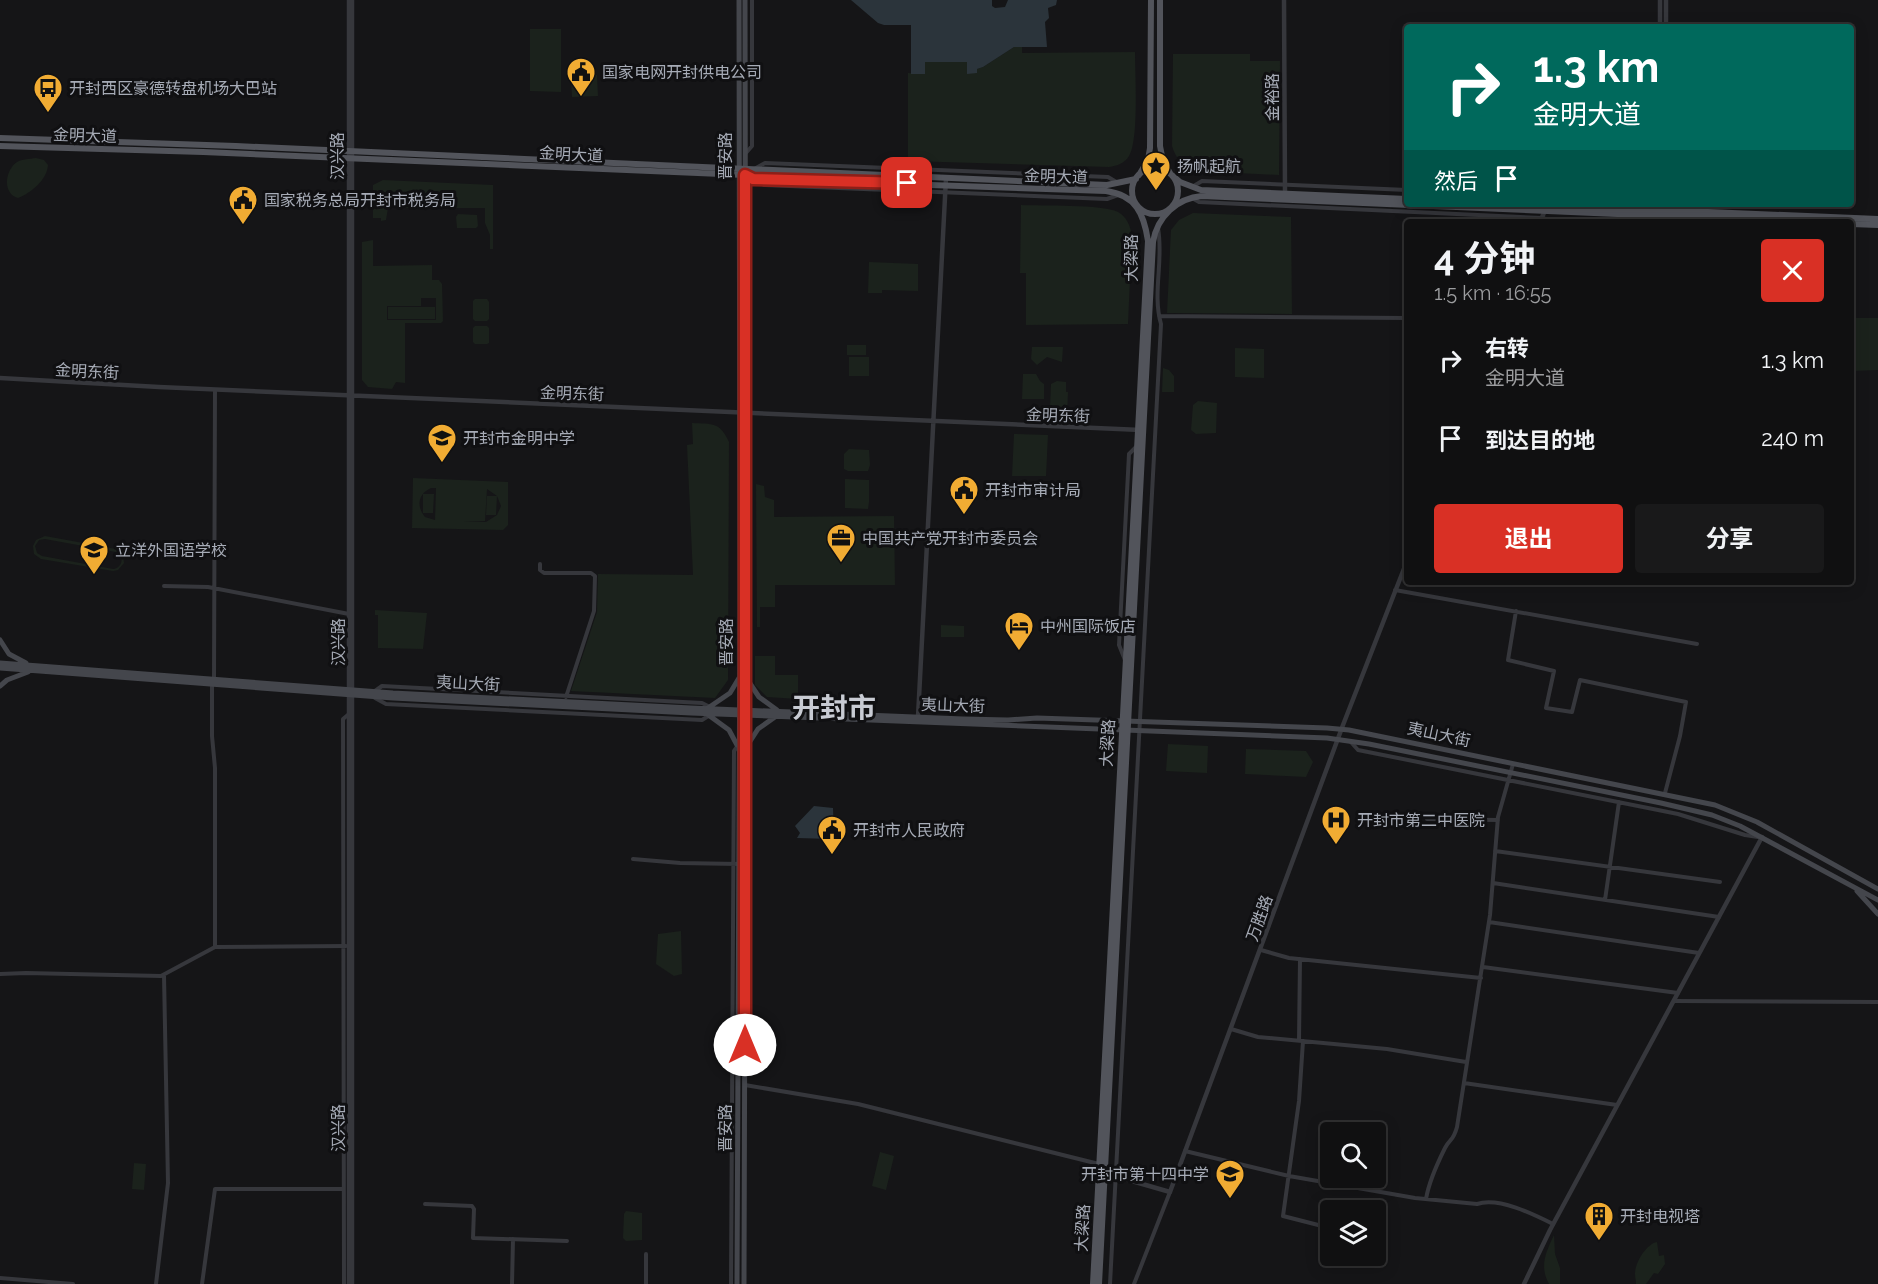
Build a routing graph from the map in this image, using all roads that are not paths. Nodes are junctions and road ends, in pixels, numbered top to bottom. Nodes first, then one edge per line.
1 (350, 0) edge
2 (739, 0) edge
3 (745, 0) edge
4 (752, 0) edge
5 (1151, 0) edge
6 (1160, 0) edge
7 (1284, 0) edge
8 (1660, 0) edge
9 (1666, 0) edge
10 (1660, 24) edge
11 (1666, 24) edge
12 (0, 138) edge
13 (0, 146) edge
14 (745, 154) junction
15 (350, 155) junction
16 (753, 170) junction
17 (742, 172) junction
18 (1172, 175) junction
19 (1137, 177) junction
20 (1118, 183) junction
21 (946, 185) junction
22 (1285, 185) junction
23 (1192, 187) junction
24 (1404, 190) edge
25 (1285, 193) junction
26 (1191, 198) junction
27 (1404, 199) edge
28 (1404, 202) edge
29 (1136, 205) junction
30 (1546, 207) edge
31 (1171, 208) junction
32 (1648, 209) edge
33 (1663, 210) edge
34 (1522, 219) edge
35 (1767, 219) edge
36 (1878, 219) edge
37 (1854, 224) edge
38 (1878, 225) edge
39 (1158, 227) junction
40 (1159, 316) junction
41 (1404, 318) edge
42 (0, 378) edge
43 (215, 390) junction
44 (352, 396) junction
45 (742, 413) junction
46 (933, 422) junction
47 (1141, 430) junction
48 (540, 564) dead end
49 (1404, 568) edge
50 (164, 586) dead end
51 (214, 588) junction
52 (1395, 590) junction
53 (1516, 612) junction
54 (350, 614) junction
55 (0, 640) edge
56 (1697, 644) dead end
57 (0, 663) edge
58 (0, 668) edge
59 (33, 668) junction
60 (743, 677) junction
61 (213, 682) junction
62 (0, 686) edge
63 (352, 693) junction
64 (373, 694) junction
65 (566, 697) junction
66 (710, 711) junction
67 (743, 712) junction
68 (777, 714) junction
69 (918, 717) junction
70 (1125, 721) junction
71 (1140, 721) junction
72 (1342, 729) junction
73 (1124, 730) junction
74 (1139, 731) junction
75 (1338, 740) junction
76 (1349, 741) junction
77 (740, 748) junction
78 (1513, 763) junction
79 (1511, 773) junction
80 (1508, 780) junction
81 (1665, 794) junction
82 (1619, 802) junction
83 (1427, 819) dead end
84 (1498, 820) junction
85 (1762, 837) junction
86 (1495, 851) junction
87 (633, 859) dead end
88 (736, 864) junction
89 (1610, 867) junction
90 (1720, 882) dead end
91 (1493, 883) junction
92 (1851, 885) junction
93 (1878, 889) edge
94 (1605, 900) junction
95 (1878, 900) edge
96 (1878, 914) edge
97 (1719, 917) junction
98 (1489, 922) junction
99 (347, 946) junction
100 (215, 947) junction
101 (1261, 950) junction
102 (1699, 953) junction
103 (1300, 959) junction
104 (1483, 967) junction
105 (0, 974) edge
106 (164, 975) junction
107 (1481, 978) junction
108 (1678, 993) junction
109 (1674, 1001) junction
110 (1878, 1002) edge
111 (1231, 1029) junction
112 (1301, 1041) junction
113 (1467, 1062) junction
114 (1464, 1083) junction
115 (745, 1085) junction
116 (1617, 1105) junction
117 (1185, 1151) junction
118 (1099, 1164) junction
119 (1104, 1173) junction
120 (1115, 1176) junction
121 (1289, 1176) junction
122 (344, 1189) junction
123 (350, 1189) junction
124 (1170, 1192) junction
125 (1426, 1199) junction
126 (424, 1204) dead end
127 (1553, 1224) junction
128 (1320, 1226) edge
129 (513, 1239) junction
130 (567, 1241) dead end
131 (646, 1254) dead end
132 (0, 1278) edge
133 (73, 1284) edge
134 (156, 1284) edge
135 (202, 1284) edge
136 (344, 1284) edge
137 (351, 1284) edge
138 (512, 1284) edge
139 (646, 1284) edge
140 (731, 1284) edge
141 (737, 1284) edge
142 (744, 1284) edge
143 (1093, 1284) edge
144 (1099, 1284) edge
145 (1110, 1284) edge
146 (1134, 1284) edge
147 (1524, 1284) edge

1 - 15 street, 汉兴路
2 - 17 main road, 晋安路
3 - 14 main road, 晋安路
4 - 14 street
5 - 19 main road
6 - 18 main road
7 - 22 street, 金裕路
8 - 10 street
9 - 11 street
12 - 15 main road, 金明大道
13 - 15 main road, 金明大道
14 - 17 main road, 晋安路
15 - 17 main road, 金明大道
15 - 44 street, 汉兴路
16 - 17 main road, 金明大道
16 - 20 street
16 - 21 main road, 金明大道
17 - 21 main road, 金明大道
17 - 45 main road, 晋安路
18 - 19 main road
18 - 23 main road
18 - 31 main road
19 - 20 main road, 金明大道
19 - 29 main road
20 - 21 main road, 金明大道
21 - 29 main road, 金明大道
21 - 46 street
22 - 23 street
22 - 24 street
22 - 25 street, 金裕路
23 - 25 main road
25 - 27 main road
26 - 28 main road
26 - 31 main road
26 - 34 street
29 - 31 main road
29 - 47 main road, 大梁路
30 - 32 main road
31 - 39 main road, 大梁路
32 - 33 main road
33 - 35 main road
33 - 36 main road
37 - 38 main road
39 - 40 street
39 - 47 main road, 大梁路
40 - 41 street
40 - 71 street
42 - 43 street, 金明东街
43 - 44 street, 金明东街
43 - 51 street
44 - 45 street, 金明东街
44 - 54 street, 汉兴路
44 - 63 street, 汉兴路
45 - 46 street, 金明东街
45 - 60 main road, 晋安路
46 - 47 street, 金明东街
46 - 69 street
47 - 70 main road, 大梁路
47 - 70 main road, 大梁路
48 - 65 street
49 - 52 street, 万胜路
50 - 51 street
51 - 54 street
51 - 61 street
52 - 53 street
52 - 72 street, 万胜路
53 - 56 street
53 - 81 street
54 - 63 street, 汉兴路
55 - 59 main road
57 - 59 main road, 夷山大街
58 - 59 main road, 夷山大街
59 - 61 main road, 夷山大街
59 - 62 main road
60 - 66 main road
60 - 67 main road, 晋安路
60 - 68 main road
61 - 63 main road, 夷山大街
61 - 100 street
63 - 64 main road, 夷山大街
63 - 99 street, 汉兴路
63 - 137 street, 汉兴路
64 - 65 street
64 - 66 main road, 夷山大街
64 - 66 street
65 - 66 street
66 - 67 main road, 夷山大街
66 - 77 main road
67 - 68 main road, 夷山大街
67 - 77 main road, 晋安路
67 - 77 main road, 晋安路
68 - 69 main road, 夷山大街
68 - 73 main road, 夷山大街
68 - 77 main road
69 - 70 main road, 夷山大街
70 - 71 main road, 夷山大街
70 - 73 main road, 大梁路
71 - 72 main road, 夷山大街
71 - 74 street
72 - 75 street, 万胜路
72 - 78 main road, 夷山大街
73 - 74 main road, 夷山大街
73 - 118 main road, 大梁路
73 - 119 main road, 大梁路
74 - 75 main road, 夷山大街
74 - 120 street
75 - 76 main road, 夷山大街
75 - 101 street, 万胜路
76 - 79 main road, 夷山大街
76 - 80 street
77 - 88 main road, 晋安路
77 - 115 main road, 晋安路
78 - 79 street
78 - 81 main road, 夷山大街
79 - 80 street
79 - 85 main road, 夷山大街
80 - 82 street
80 - 84 street
81 - 93 main road, 夷山大街
82 - 85 street
82 - 89 street
83 - 84 street
84 - 86 street
85 - 92 main road, 夷山大街
85 - 97 street
86 - 89 street
86 - 91 street
87 - 88 street
88 - 140 street
88 - 141 main road, 晋安路
89 - 90 street
89 - 94 street
91 - 94 street
91 - 98 street
92 - 95 main road, 夷山大街
92 - 96 main road
94 - 97 street
97 - 102 street
98 - 102 street
98 - 104 street
99 - 100 street
99 - 122 street
99 - 123 street, 汉兴路
100 - 106 street
101 - 103 street
101 - 111 street, 万胜路
102 - 108 street
103 - 107 street
103 - 112 street
104 - 107 street
104 - 108 street
105 - 106 street
106 - 134 street
107 - 113 street
108 - 109 street
109 - 110 street
109 - 116 street
111 - 112 street
111 - 117 street, 万胜路
112 - 113 street
112 - 121 street
113 - 114 street
114 - 116 street
114 - 125 street
115 - 118 street
115 - 142 main road, 晋安路
116 - 127 street
117 - 121 street
117 - 124 street, 万胜路
118 - 143 main road, 大梁路
119 - 120 street
119 - 144 main road, 大梁路
120 - 124 street
120 - 145 street
121 - 125 street
121 - 128 street
122 - 123 street
122 - 135 street
122 - 136 street
123 - 137 street, 汉兴路
124 - 146 street, 万胜路
125 - 127 street
126 - 129 street
127 - 147 street
129 - 130 street
129 - 138 street
131 - 139 street
132 - 133 street

